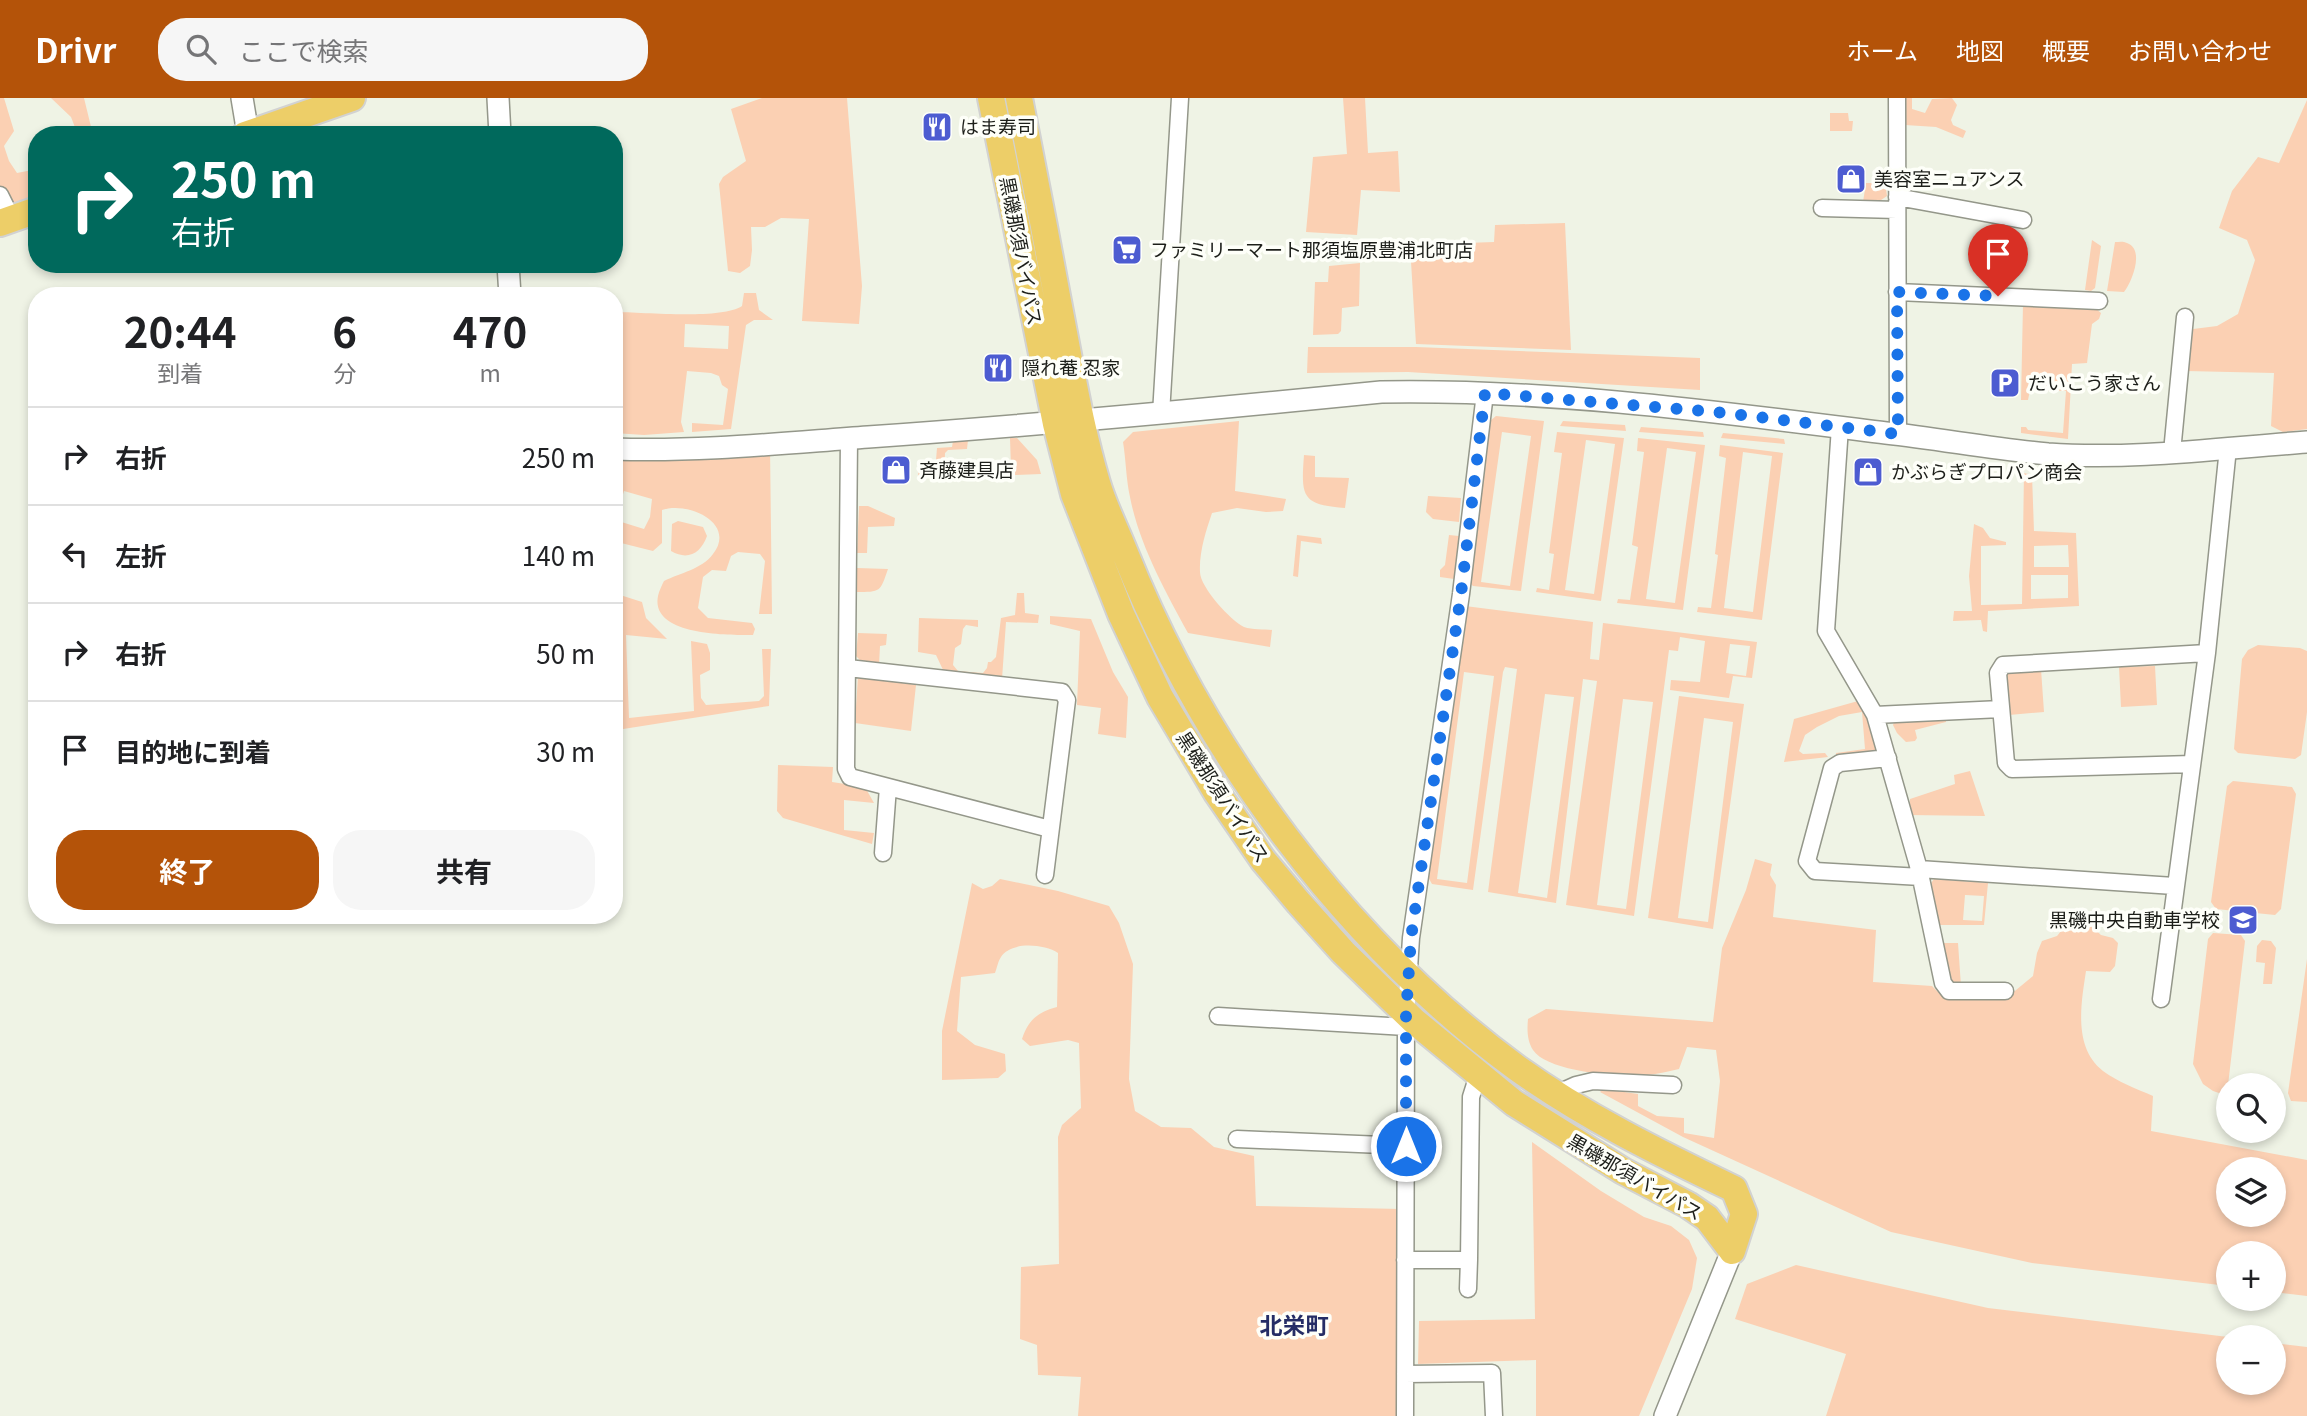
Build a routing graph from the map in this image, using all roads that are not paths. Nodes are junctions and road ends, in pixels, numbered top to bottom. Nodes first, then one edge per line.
1 (242, 98) edge
2 (352, 98) edge
3 (498, 98) edge
4 (991, 98) edge
5 (1019, 98) edge
6 (1180, 98) edge
7 (1897, 98) edge
8 (245, 126) edge
9 (270, 126) edge
10 (500, 126) edge
11 (1897, 204) junction
12 (1822, 208) dead end
13 (28, 211) edge
14 (4, 212) edge
15 (2023, 220) dead end
16 (1897, 292) junction
17 (2099, 301) dead end
18 (2185, 317) dead end
19 (1485, 393) junction
20 (1161, 414) junction
21 (1068, 422) junction
22 (1840, 427) junction
23 (1898, 434) junction
24 (849, 438) junction
25 (2307, 442) edge
26 (2228, 448) junction
27 (623, 449) edge
28 (2172, 452) junction
29 (2207, 653) junction
30 (848, 668) junction
31 (2001, 709) junction
32 (1875, 715) junction
33 (1888, 758) junction
34 (2192, 764) junction
35 (888, 787) junction
36 (1050, 829) junction
37 (883, 853) dead end
38 (1920, 873) junction
39 (1045, 875) dead end
40 (2174, 886) junction
41 (1408, 976) junction
42 (2005, 991) dead end
43 (2161, 999) dead end
44 (1218, 1016) dead end
45 (1406, 1021) junction
46 (1478, 1075) junction
47 (1673, 1085) dead end
48 (1556, 1094) junction
49 (1237, 1139) dead end
50 (1406, 1146) junction
51 (1732, 1251) junction
52 (1405, 1260) junction
53 (1469, 1260) junction
54 (1468, 1289) dead end
55 (1405, 1374) junction
56 (1405, 1416) edge
57 (1494, 1416) edge
58 (1665, 1416) edge

1 - 8 street
2 - 9 main road
3 - 10 street
4 - 21 main road, 黒磯那須バイパス
5 - 21 main road, 黒磯那須バイパス
6 - 20 street
7 - 11 street
11 - 12 street
11 - 15 street
11 - 16 street
13 - 14 main road
16 - 17 street
16 - 23 street
18 - 28 street
19 - 20 street
19 - 22 street
19 - 41 street
20 - 21 street
21 - 24 street
21 - 41 main road, 黒磯那須バイパス
21 - 45 main road, 黒磯那須バイパス
22 - 23 street
22 - 32 street
23 - 28 street
24 - 27 street
24 - 30 street
25 - 26 street
26 - 28 street
26 - 29 street
29 - 31 street
29 - 34 street
30 - 35 street
30 - 36 street
31 - 32 street
31 - 34 street
32 - 33 street
33 - 38 street
33 - 38 street
34 - 40 street
35 - 36 street
35 - 37 street
36 - 39 street
38 - 40 street
38 - 42 street
40 - 43 street
41 - 45 street
41 - 48 main road, 黒磯那須バイパス
44 - 45 street
45 - 46 main road, 黒磯那須バイパス
45 - 50 street
46 - 51 main road, 黒磯那須バイパス
46 - 53 street
47 - 48 street
48 - 51 main road, 黒磯那須バイパス
49 - 50 street
50 - 52 street
51 - 58 street
52 - 53 street
52 - 55 street
53 - 54 street
55 - 56 street
55 - 57 street

